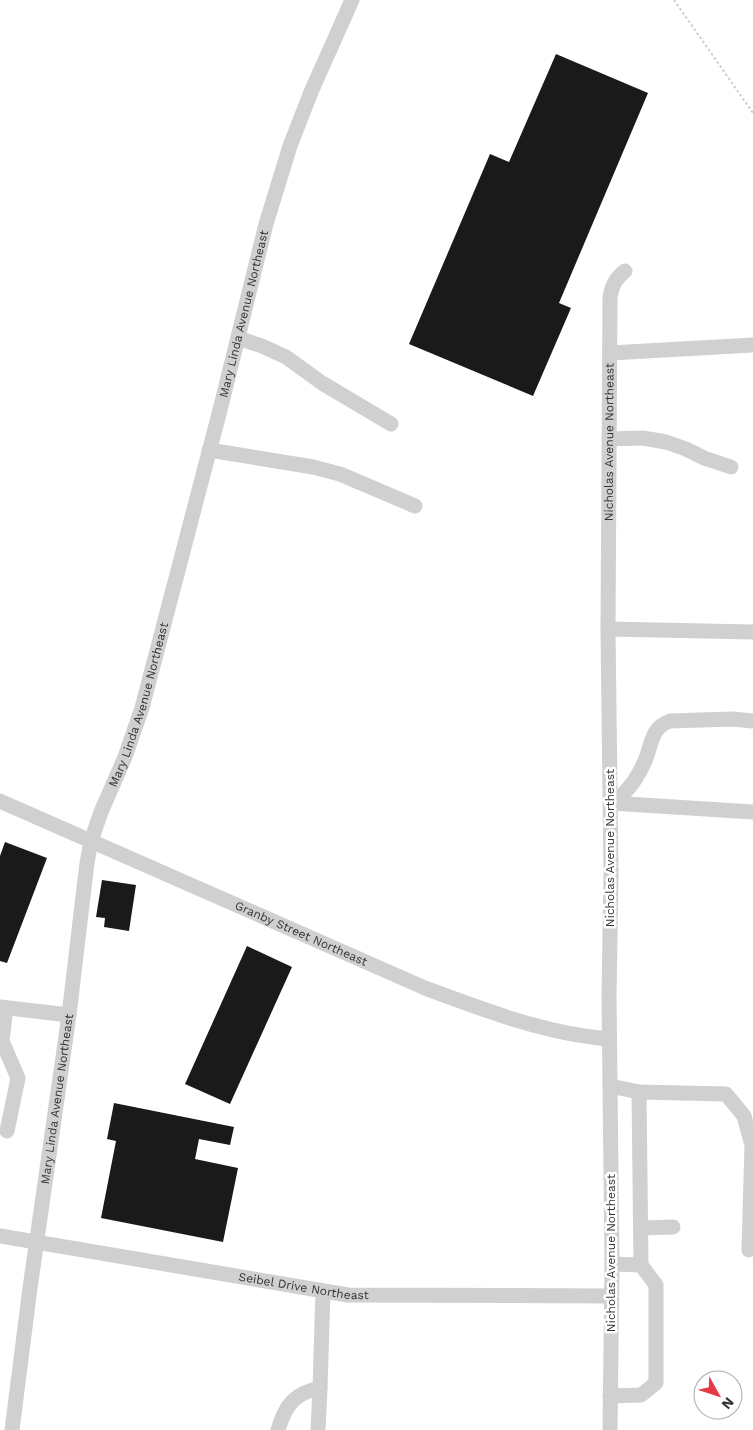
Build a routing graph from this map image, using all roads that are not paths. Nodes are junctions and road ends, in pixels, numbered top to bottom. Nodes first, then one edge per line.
1 (352, 0) edge
2 (625, 271) dead end
3 (238, 338) junction
4 (753, 345) edge
5 (610, 353) junction
6 (391, 424) dead end
7 (609, 439) junction
8 (209, 450) junction
9 (731, 467) dead end
10 (415, 506) dead end
11 (608, 629) junction
12 (753, 632) edge
13 (753, 721) edge
14 (0, 802) edge
15 (611, 803) junction
16 (753, 812) edge
17 (91, 841) junction
18 (3, 1007) edge
19 (69, 1015) junction
20 (609, 1039) junction
21 (610, 1086) junction
22 (639, 1092) junction
23 (7, 1131) dead end
24 (641, 1228) junction
25 (673, 1228) dead end
26 (0, 1236) edge
27 (36, 1242) junction
28 (749, 1250) dead end
29 (612, 1264) junction
30 (641, 1265) junction
31 (323, 1291) junction
32 (611, 1296) junction
33 (320, 1388) junction
34 (610, 1396) junction
35 (12, 1430) edge
36 (278, 1430) edge
37 (318, 1430) edge
38 (610, 1430) edge

1 - 3 street, Mary Linda Avenue Northeast
2 - 5 street, Nicholas Avenue Northeast
3 - 6 street
3 - 8 street, Mary Linda Avenue Northeast
4 - 5 street
5 - 7 street, Nicholas Avenue Northeast
7 - 9 street
7 - 11 street, Nicholas Avenue Northeast
8 - 10 street
8 - 17 street, Mary Linda Avenue Northeast
11 - 12 street
11 - 15 street, Nicholas Avenue Northeast
13 - 15 street
14 - 17 street, Granby Street Northeast
15 - 16 street
15 - 20 street, Nicholas Avenue Northeast
17 - 19 street, Mary Linda Avenue Northeast
17 - 20 street, Granby Street Northeast
18 - 19 street
18 - 23 street
19 - 27 street, Mary Linda Avenue Northeast
20 - 21 street, Nicholas Avenue Northeast
21 - 22 street
21 - 29 street, Nicholas Avenue Northeast
22 - 24 street
22 - 28 street
24 - 25 street
24 - 30 street
26 - 27 street, Seibel Drive Northeast
27 - 31 street, Seibel Drive Northeast
27 - 35 street, Mary Linda Avenue Northeast
29 - 30 street
29 - 32 street, Nicholas Avenue Northeast
30 - 34 street
31 - 32 street, Seibel Drive Northeast
31 - 33 street
32 - 34 street, Nicholas Avenue Northeast
33 - 36 street
33 - 37 street
34 - 38 street, Nicholas Avenue Northeast

